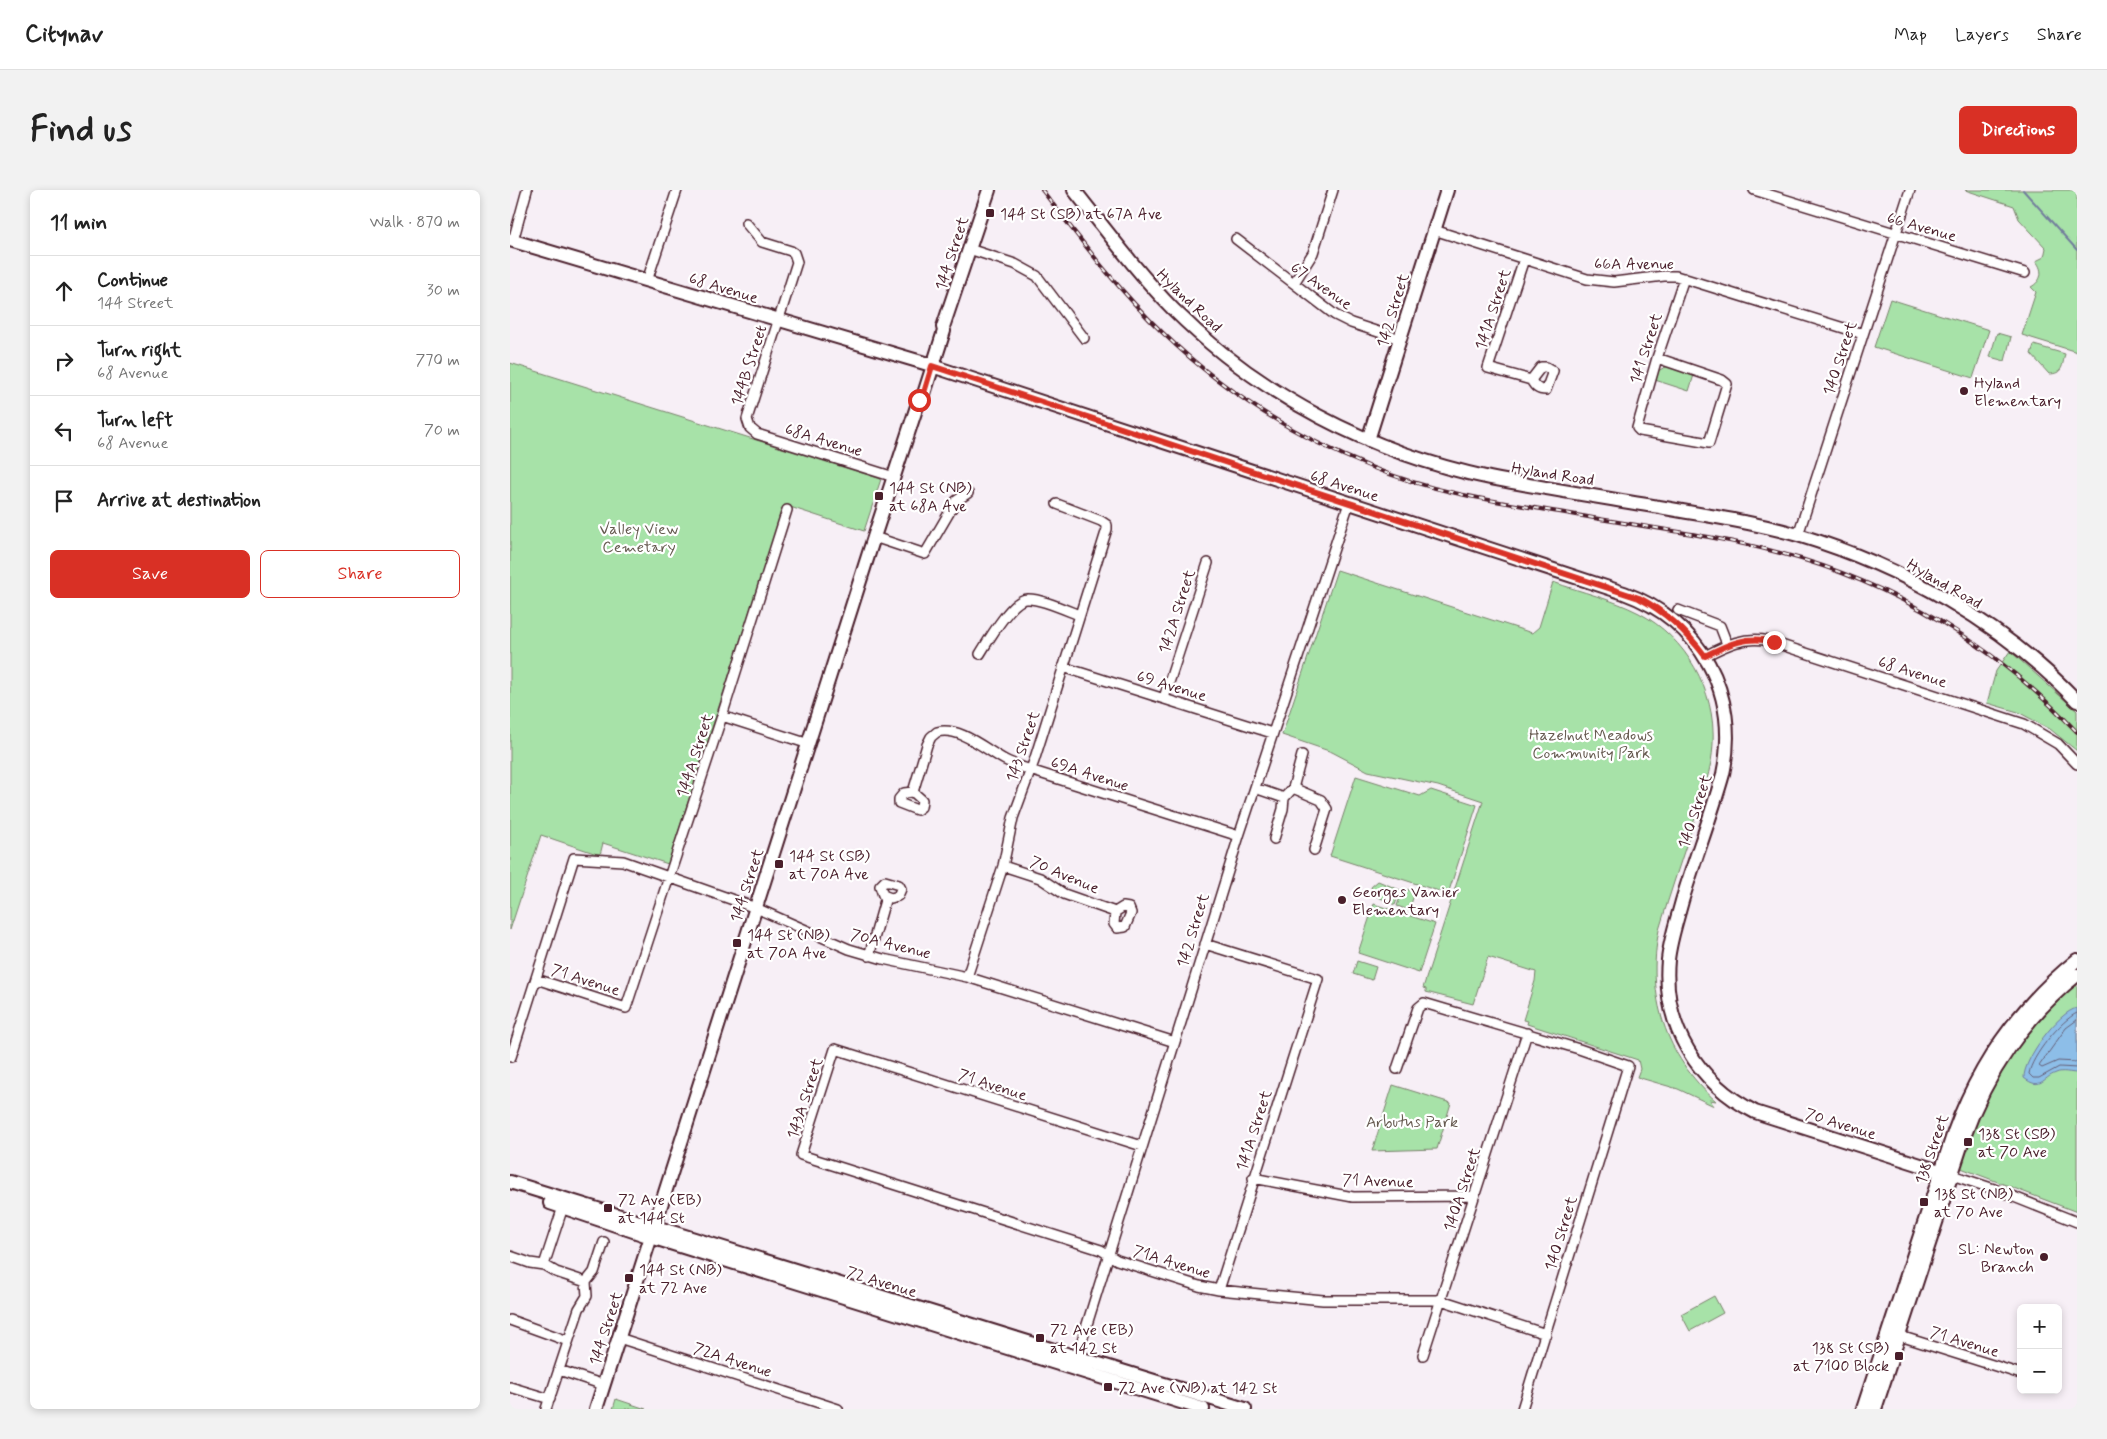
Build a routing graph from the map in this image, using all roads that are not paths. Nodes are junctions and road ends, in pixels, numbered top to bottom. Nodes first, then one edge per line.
1 (527, 190) edge
2 (677, 190) edge
3 (989, 190) edge
4 (1074, 190) edge
5 (1333, 190) edge
6 (1447, 190) edge
7 (1754, 190) edge
8 (1910, 190) edge
9 (746, 223) dead end
10 (1434, 230) junction
11 (1896, 234) junction
12 (1236, 239) dead end
13 (511, 241) edge
14 (969, 249) junction
15 (1524, 259) junction
16 (2026, 272) dead end
17 (1684, 278) junction
18 (647, 281) junction
19 (1294, 283) junction
20 (779, 320) junction
21 (1864, 334) junction
22 (1084, 338) dead end
23 (1400, 339) junction
24 (1657, 358) junction
25 (930, 365) junction
26 (1531, 380) dead end
27 (748, 425) joint
28 (1368, 440) junction
29 (894, 477) junction
30 (968, 493) dead end
31 (1349, 503) junction
32 (1057, 504) dead end
33 (787, 510) dead end
34 (1798, 535) junction
35 (874, 537) junction
36 (1208, 563) dead end
37 (1678, 610) dead end
38 (1079, 615) junction
39 (1727, 644) junction
40 (980, 654) dead end
41 (1705, 656) junction
42 (1063, 667) junction
43 (1164, 698) junction
44 (2077, 701) edge
45 (722, 716) junction
46 (1272, 733) junction
47 (809, 744) junction
48 (1302, 755) dead end
49 (2077, 764) edge
50 (1030, 770) junction
51 (1255, 788) junction
52 (1293, 788) junction
53 (913, 792) dead end
54 (1284, 798) junction
55 (1239, 836) junction
56 (1274, 839) dead end
57 (1314, 850) dead end
58 (1003, 866) junction
59 (669, 877) junction
60 (886, 897) dead end
61 (756, 908) junction
62 (1114, 912) dead end
63 (1205, 944) junction
64 (869, 956) junction
65 (2077, 960) edge
66 (2077, 975) edge
67 (967, 977) junction
68 (1668, 977) joint
69 (536, 979) junction
70 (626, 1008) joint
71 (1527, 1033) junction
72 (1175, 1042) junction
73 (835, 1049) joint
74 (512, 1057) dead end
75 (1397, 1069) dead end
76 (1142, 1146) junction
77 (801, 1155) joint
78 (1946, 1174) junction
79 (1253, 1178) junction
80 (510, 1182) edge
81 (510, 1189) edge
82 (1474, 1196) junction
83 (563, 1207) junction
84 (2077, 1222) edge
85 (652, 1232) junction
86 (604, 1242) dead end
87 (1109, 1254) junction
88 (510, 1256) edge
89 (544, 1265) junction
90 (586, 1282) junction
91 (1219, 1290) junction
92 (1442, 1300) junction
93 (510, 1320) edge
94 (1546, 1334) junction
95 (1900, 1336) junction
96 (619, 1338) junction
97 (568, 1340) junction
98 (1423, 1355) dead end
99 (1075, 1363) junction
100 (559, 1370) junction
101 (2017, 1373) edge
102 (604, 1384) junction
103 (510, 1387) edge
104 (550, 1399) junction
105 (1176, 1399) edge
106 (827, 1407) edge
107 (546, 1409) edge
108 (596, 1409) edge
109 (838, 1409) edge
110 (1203, 1409) edge
111 (1246, 1409) edge
112 (1522, 1409) edge
113 (1863, 1409) edge
114 (1875, 1409) edge

1 - 13 street
2 - 18 street
3 - 14 street, 144 Street
4 - 28 street, Hyland Road
5 - 19 street
6 - 10 street, 142 Street
7 - 11 street, 66 Avenue
8 - 11 street, 140 Street
9 - 20 street, 144B Street
10 - 15 street, 66A Avenue
10 - 23 street, 142 Street
11 - 16 street, 66 Avenue
11 - 21 street, 140 Street
12 - 19 street, 67 Avenue
13 - 18 street, 68 Avenue
14 - 22 street
14 - 25 street, 144 Street
15 - 17 street, 66A Avenue
15 - 26 street, 141A Street
17 - 21 street, 66A Avenue
17 - 24 street, 141 Street
18 - 20 street, 68 Avenue
19 - 23 street, 67 Avenue
20 - 25 street, 68 Avenue
20 - 27 street, 144B Street
21 - 34 street, 140 Street
23 - 28 street, 142 Street
24 - 24 street, 141 Street
25 - 29 street, 144 Street
25 - 31 street, 68 Avenue
27 - 29 street, 68A Avenue
28 - 34 street, Hyland Road
29 - 35 street, 144 Street
30 - 35 street
31 - 41 street, 68 Avenue
31 - 46 street, 142 Street
32 - 38 street, 143 Street
33 - 45 street, 144A Street
34 - 44 street, Hyland Road
35 - 47 street, 144 Street
36 - 43 street, 142A Street
37 - 39 street
38 - 40 street
38 - 42 street, 143 Street
39 - 41 street, 68 Avenue
39 - 49 street, 68 Avenue
41 - 68 street, 140 Street
42 - 43 street, 69 Avenue
42 - 50 street, 143 Street
43 - 46 street, 69 Avenue
45 - 47 street
45 - 59 street, 144A Street
46 - 51 street, 142 Street
47 - 61 street, 144 Street
48 - 52 street
50 - 53 street, 69A Avenue
50 - 55 street, 69A Avenue
50 - 58 street, 143 Street
51 - 54 street
51 - 55 street, 142 Street
52 - 54 street
52 - 57 street
54 - 56 street
55 - 63 street, 142 Street
58 - 62 street, 70 Avenue
58 - 67 street, 143 Street
59 - 61 street, 70A Avenue
59 - 69 street, 70A Avenue
59 - 70 street, 144A Street
60 - 64 street
61 - 64 street, 70A Avenue
61 - 85 street, 144 Street
63 - 72 street, 142 Street
63 - 79 street, 141A Street
64 - 67 street, 70A Avenue
65 - 78 street, 138 Street
66 - 78 street, 138 Street
67 - 72 street, 70A Avenue
68 - 78 street, 70 Avenue
69 - 70 street, 71 Avenue
69 - 74 street
71 - 75 street
71 - 82 street, 140A Street
71 - 94 street, 140 Street
72 - 76 street, 142 Street
73 - 76 street, 71 Avenue
73 - 77 street, 143A Street
76 - 87 street, 142 Street
77 - 87 street, 71A Avenue
78 - 84 street, 70 Avenue
78 - 95 street, 138 Street
78 - 113 street, 138 Street
79 - 82 street, 71 Avenue
79 - 91 street, 141A Street
80 - 85 street, 72 Avenue
81 - 83 street, 72 Avenue
82 - 92 street, 140A Street
83 - 85 street, 72 Avenue
83 - 89 street
85 - 96 street, 144 Street
85 - 99 street, 72 Avenue
86 - 90 street
87 - 91 street, 71A Avenue
87 - 99 street, 142 Street
88 - 89 street
89 - 90 street
90 - 97 street
91 - 92 street, 71A Avenue
92 - 94 street, 71A Avenue
92 - 98 street, 140A Street
93 - 97 street
94 - 112 street, 140 Street
95 - 101 street, 71 Avenue
95 - 114 street, 138 Street
96 - 102 street, 144 Street
96 - 106 street, 72A Avenue
97 - 100 street
99 - 105 street, 72 Avenue
100 - 102 street
100 - 104 street
102 - 108 street, 144 Street
103 - 104 street
104 - 107 street
105 - 110 street, 72 Avenue
105 - 111 street, 72 Avenue
106 - 109 street, 72A Avenue

